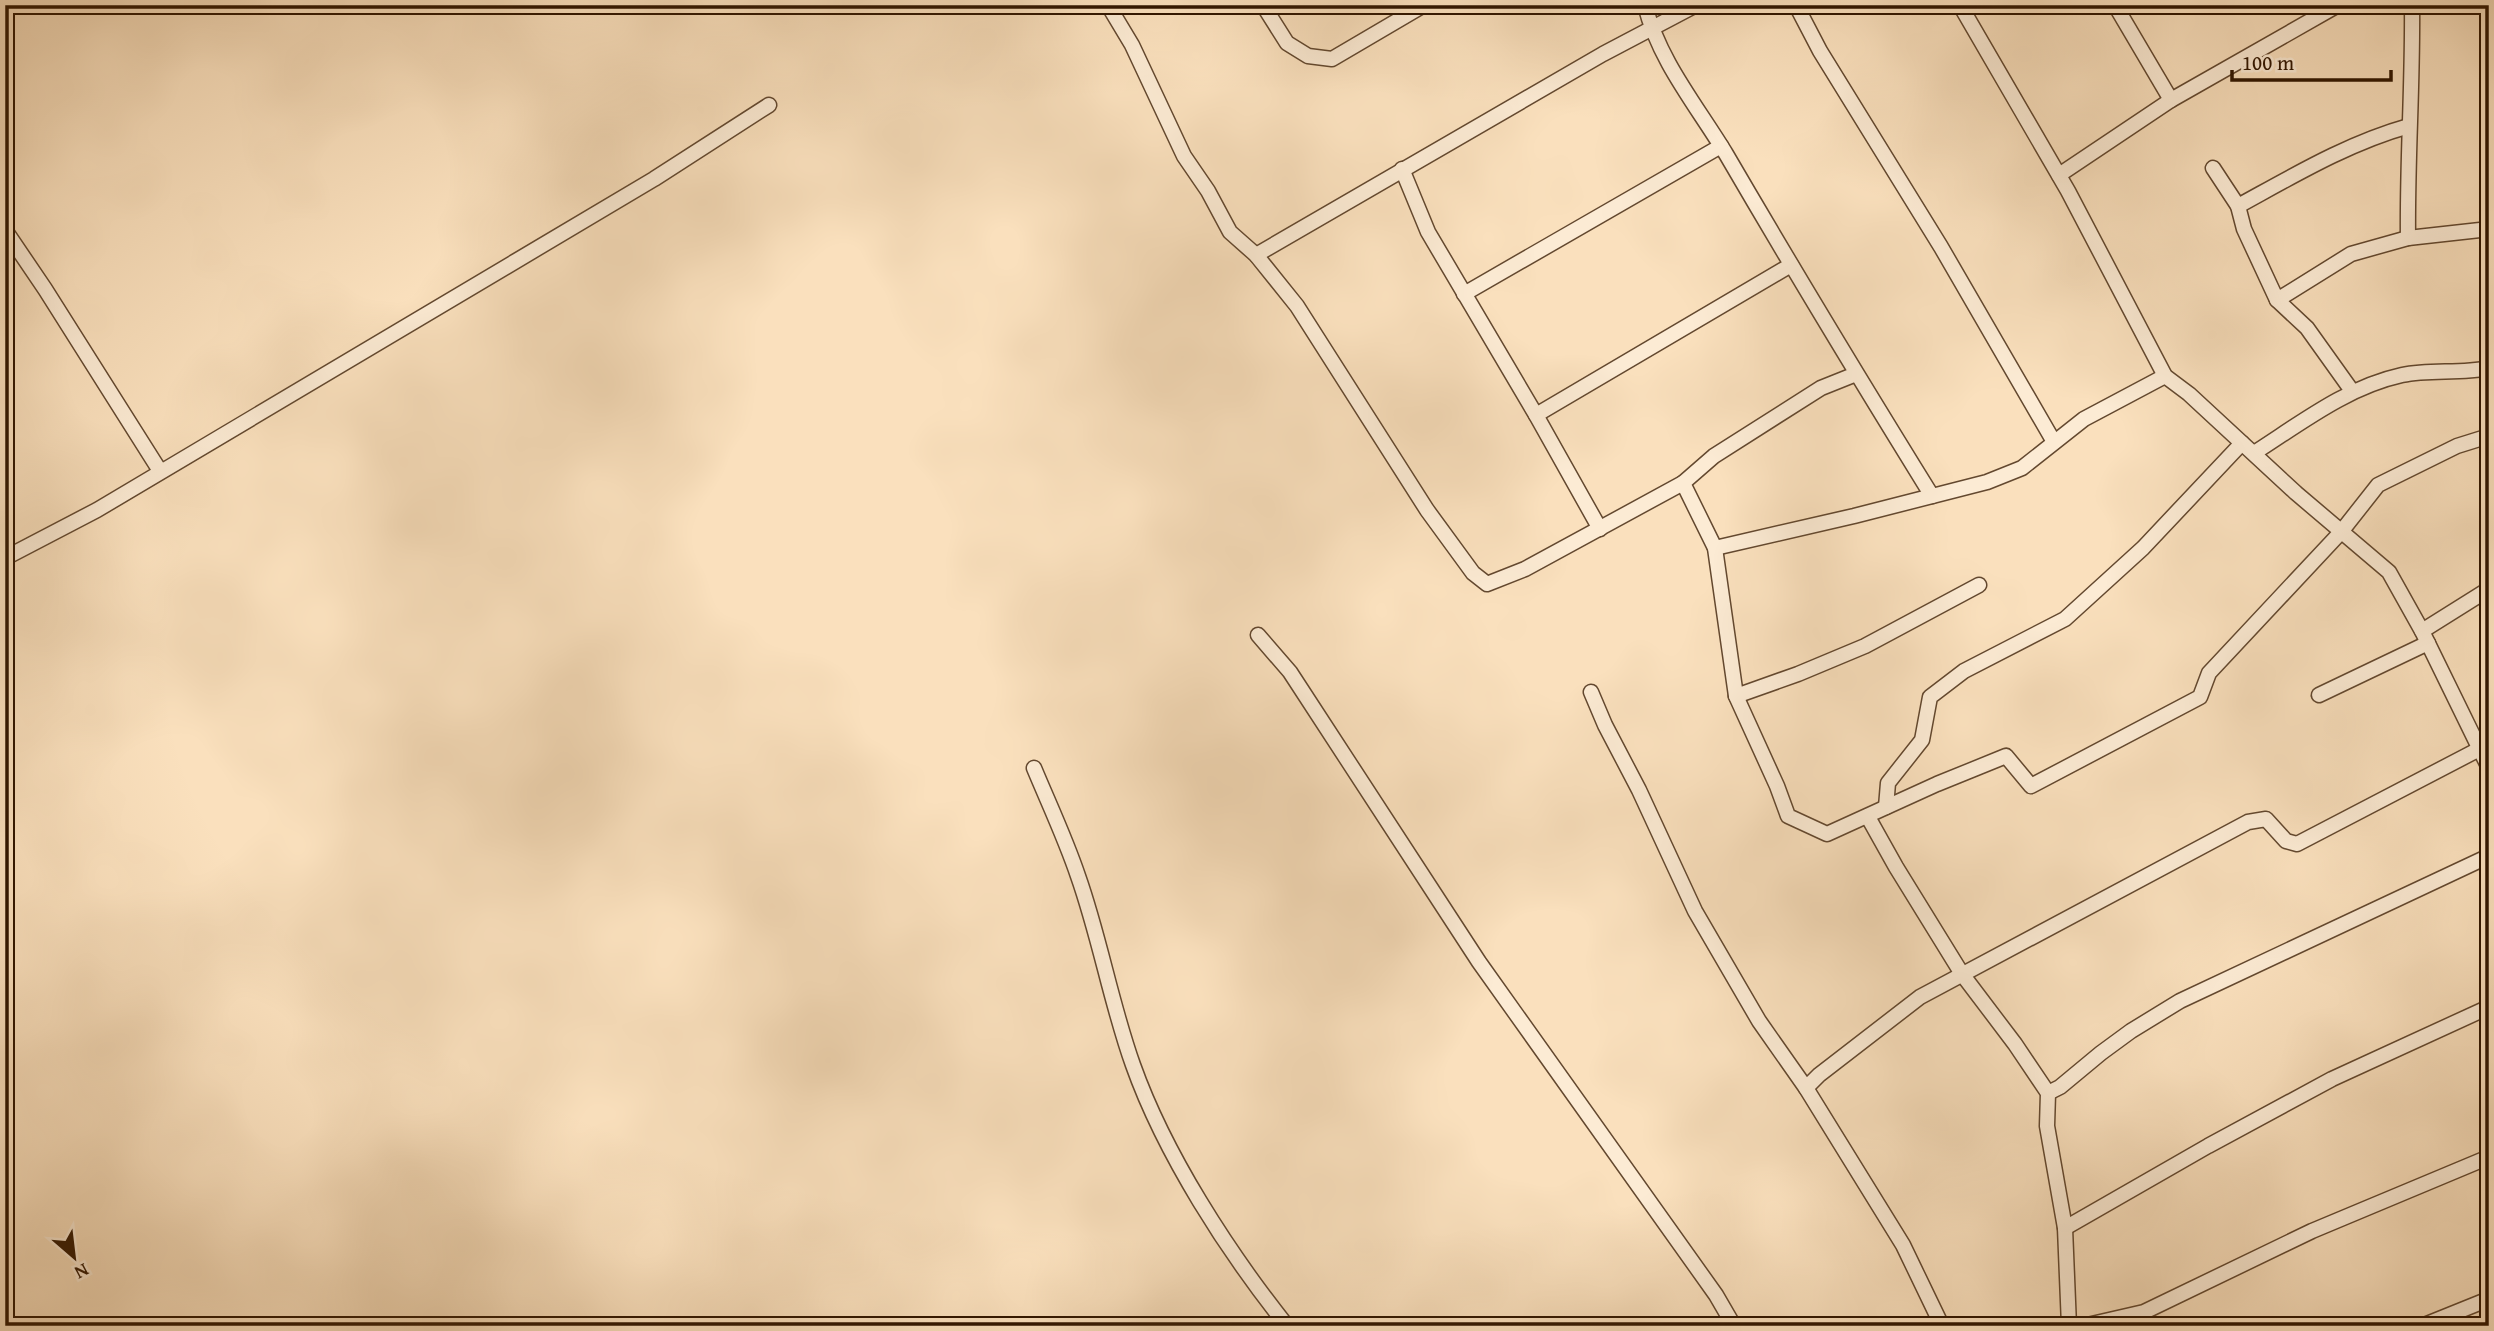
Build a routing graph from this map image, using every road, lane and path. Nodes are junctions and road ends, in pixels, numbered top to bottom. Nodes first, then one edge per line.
1 (1108, 5) edge
2 (1263, 5) edge
3 (1645, 5) edge
4 (1696, 5) edge
5 (1796, 5) edge
6 (1960, 5) edge
7 (2115, 5) edge
8 (2338, 5) edge
9 (2412, 5) edge
10 (1422, 6) edge
11 (1651, 28) junction
12 (2171, 100) junction
13 (769, 104) dead end
14 (2409, 126) junction
15 (1721, 146) junction
16 (2213, 168) dead end
17 (1402, 169) junction
18 (2059, 175) junction
19 (2238, 206) junction
20 (2489, 229) edge
21 (5, 230) edge
22 (2408, 238) junction
23 (1256, 255) junction
24 (1791, 265) junction
25 (1464, 294) junction
26 (2277, 300) junction
27 (2489, 369) edge
28 (1856, 374) junction
29 (2165, 376) junction
30 (2352, 391) junction
31 (1536, 415) junction
32 (2489, 436) edge
33 (2054, 442) junction
34 (2242, 443) junction
35 (2254, 453) junction
36 (160, 471) junction
37 (1683, 483) junction
38 (1932, 496) junction
39 (1600, 529) junction
40 (2341, 532) junction
41 (1714, 548) junction
42 (5, 558) edge
43 (1979, 585) dead end
44 (2489, 589) edge
45 (1258, 635) dead end
46 (2425, 637) junction
47 (1591, 692) dead end
48 (2319, 695) dead end
49 (1736, 696) junction
50 (2484, 747) edge
51 (1034, 768) dead end
52 (2489, 768) edge
53 (1885, 807) junction
54 (1868, 817) junction
55 (2489, 856) edge
56 (1962, 974) junction
57 (2489, 1007) edge
58 (1806, 1088) junction
59 (2048, 1093) junction
60 (2489, 1157) edge
61 (2065, 1228) junction
62 (2489, 1299) edge
63 (1287, 1326) edge
64 (1734, 1326) edge
65 (1942, 1326) edge
66 (2069, 1326) edge
67 (2083, 1326) edge
68 (2422, 1326) edge

1 - 23 street
2 - 10 street
3 - 11 street
4 - 11 street
5 - 33 street
6 - 18 street
7 - 12 street
8 - 12 street
9 - 14 street
11 - 15 street
11 - 17 street
12 - 18 street
13 - 36 street
14 - 19 street
14 - 22 street
15 - 24 street
15 - 25 street
16 - 19 street
17 - 23 street
17 - 25 street
18 - 29 street
19 - 26 street
20 - 22 street
21 - 36 street
22 - 26 street
23 - 39 street
24 - 28 street
24 - 31 street
25 - 31 street
26 - 30 street
27 - 30 street
28 - 37 street
28 - 38 street
29 - 33 street
29 - 34 street
30 - 35 street
31 - 39 street
32 - 40 street
33 - 38 street
34 - 35 street
34 - 53 street
35 - 40 street
36 - 42 street
37 - 39 street
37 - 41 street
38 - 41 street
40 - 46 street
40 - 53 street
41 - 49 street
43 - 49 street
44 - 46 street
45 - 64 street
46 - 48 street
46 - 50 street
47 - 58 street
49 - 54 street
50 - 52 street
50 - 56 street
51 - 63 street
53 - 54 street
54 - 56 street
55 - 59 street
56 - 58 street
56 - 59 street
57 - 61 street
58 - 65 street
59 - 61 street
60 - 67 street
61 - 66 street
62 - 68 street

